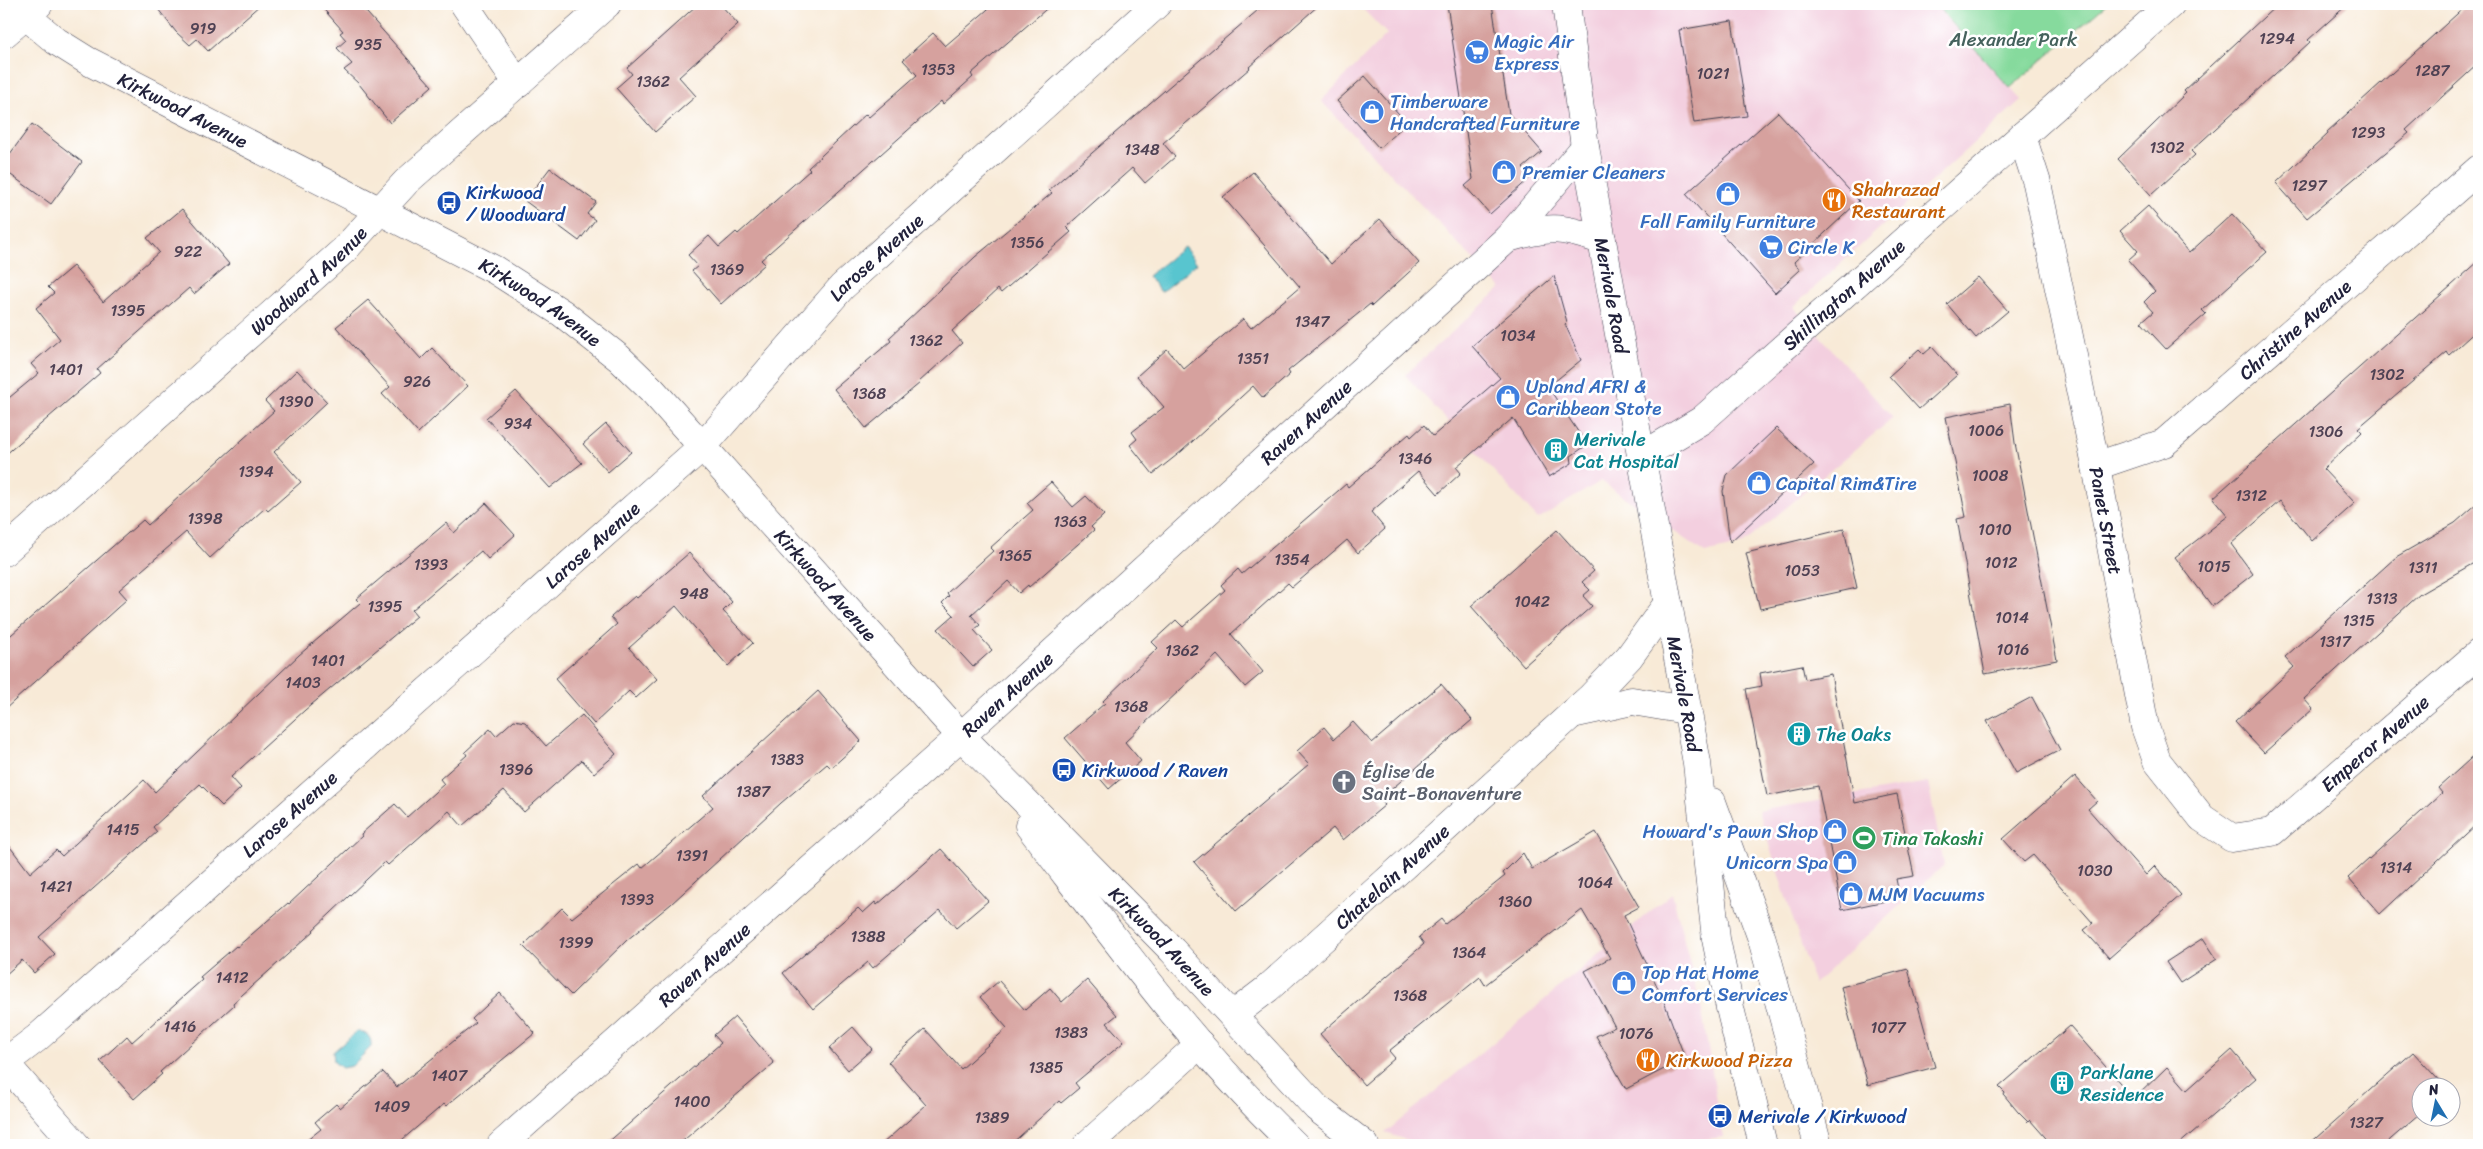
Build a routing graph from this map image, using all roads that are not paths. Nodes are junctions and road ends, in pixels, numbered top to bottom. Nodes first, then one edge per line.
1 (464, 4) edge
2 (607, 4) edge
3 (1157, 4) edge
4 (1566, 4) edge
5 (2171, 4) edge
6 (25, 8) edge
7 (4, 34) edge
8 (518, 84) junction
9 (2022, 136) junction
10 (1585, 146) junction
11 (2479, 169) edge
12 (377, 211) junction
13 (1508, 238) junction
14 (1602, 240) junction
15 (703, 446) junction
16 (1642, 456) junction
17 (2096, 466) junction
18 (4, 552) edge
19 (1668, 603) junction
20 (2479, 653) edge
21 (1686, 710) junction
22 (1570, 715) junction
23 (961, 736) junction
24 (1697, 763) junction
25 (2270, 832) joint
26 (1233, 1016) junction
27 (1200, 1044) junction
28 (4, 1063) edge
29 (76, 1145) edge
30 (501, 1145) edge
31 (1087, 1145) edge
32 (1295, 1145) edge
33 (1365, 1145) edge
34 (1762, 1145) edge
35 (1818, 1145) edge

1 - 8 street
2 - 8 street, Woodward Avenue
3 - 15 street, Larose Avenue
4 - 10 street, Merivale Road
5 - 9 street, Shillington Avenue
6 - 7 street
6 - 12 street, Kirkwood Avenue
8 - 12 street, Woodward Avenue
9 - 16 street, Shillington Avenue
9 - 17 street, Panet Street
10 - 13 street, Raven Avenue
10 - 14 street, Merivale Road
11 - 17 street, Christine Avenue
12 - 15 street, Kirkwood Avenue
12 - 18 street, Woodward Avenue
13 - 14 street, Raven Avenue
13 - 23 street, Raven Avenue
14 - 16 street, Merivale Road
15 - 23 street, Kirkwood Avenue
15 - 28 street, Larose Avenue
16 - 19 street, Merivale Road
17 - 25 street, Panet Street
19 - 21 street, Merivale Road
19 - 22 street, Chatelain Avenue
20 - 25 street, Emperor Avenue
21 - 22 street, Chatelain Avenue
21 - 24 street, Merivale Road
22 - 26 street, Chatelain Avenue
23 - 26 street, Kirkwood Avenue
23 - 27 street, Kirkwood Avenue
23 - 30 street, Raven Avenue
24 - 34 street, Merivale Road
24 - 35 street, Merivale Road
26 - 33 street, Kirkwood Avenue
27 - 31 street
27 - 32 street, Kirkwood Avenue
28 - 29 street

